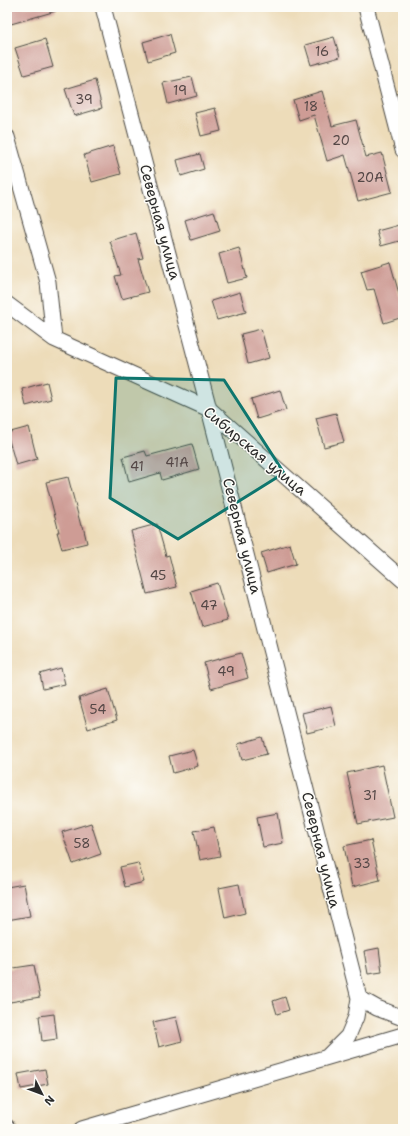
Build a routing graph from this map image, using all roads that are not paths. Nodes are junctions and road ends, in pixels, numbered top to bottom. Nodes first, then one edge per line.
1 (103, 7) edge
2 (366, 7) edge
3 (7, 137) edge
4 (403, 150) edge
5 (7, 304) edge
6 (54, 339) junction
7 (209, 409) junction
8 (403, 580) edge
9 (359, 998) junction
10 (403, 1018) edge
11 (403, 1035) edge
12 (326, 1057) junction
13 (82, 1129) edge

1 - 7 street, Северная улица
2 - 4 street
3 - 6 street
5 - 6 street, Сибирская улица
6 - 7 street, Сибирская улица
7 - 8 street, Сибирская улица
7 - 9 street, Северная улица
9 - 10 street
9 - 12 street, Северная улица
11 - 12 street
12 - 13 street

